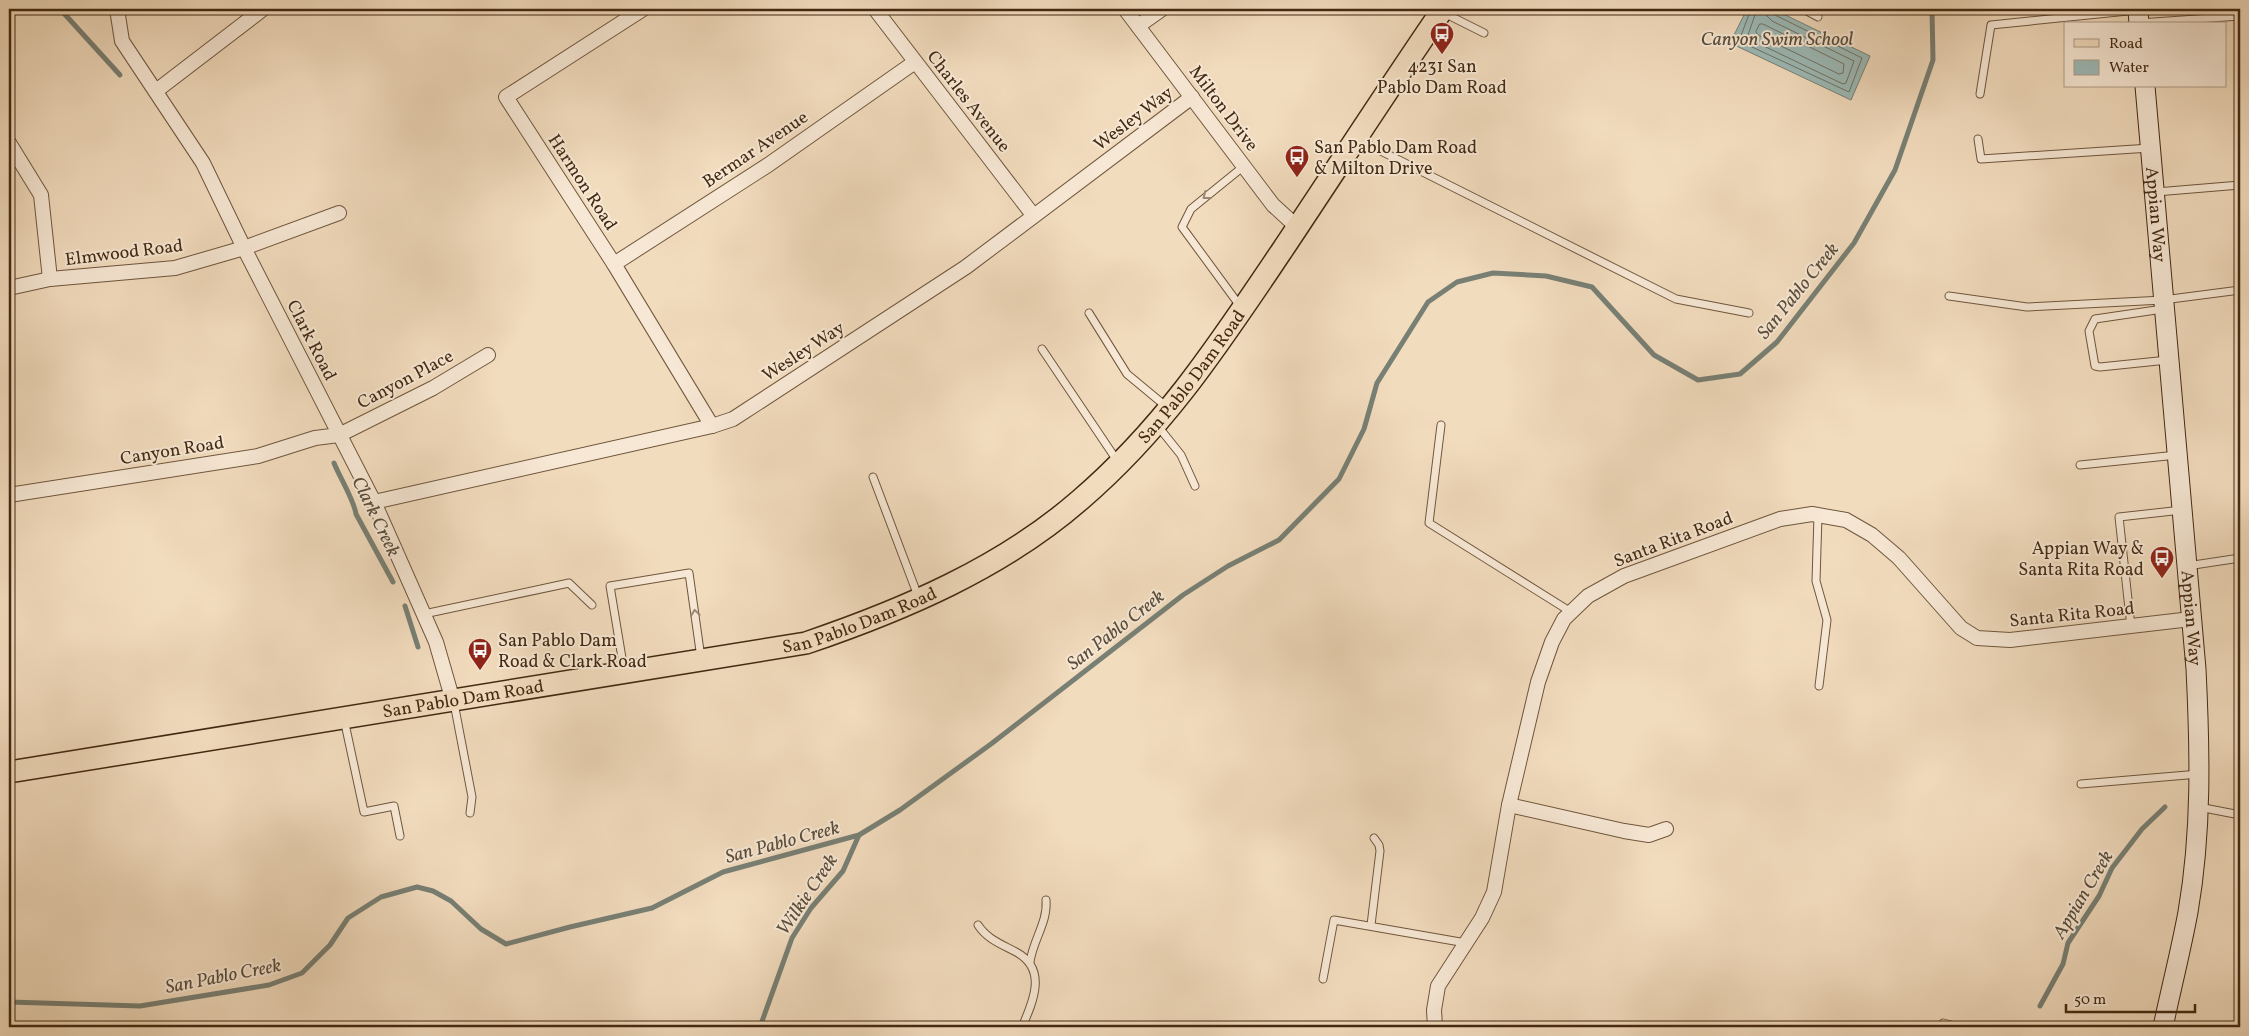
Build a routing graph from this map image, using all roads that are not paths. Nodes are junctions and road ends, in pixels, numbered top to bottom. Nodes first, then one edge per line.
1 (116, 9) edge
2 (263, 9) edge
3 (643, 9) edge
4 (875, 9) edge
5 (1125, 9) edge
6 (1162, 9) edge
7 (1803, 9) edge
8 (1442, 10) edge
9 (2240, 16) edge
10 (1818, 17) dead end
11 (2138, 17) edge
12 (1138, 26) junction
13 (1484, 33) dead end
14 (915, 62) junction
15 (2145, 88) edge
16 (156, 91) junction
17 (1980, 94) dead end
18 (1192, 97) junction
19 (1357, 138) junction
20 (1978, 139) dead end
21 (9, 143) edge
22 (2150, 148) junction
23 (1244, 166) junction
24 (2240, 185) edge
25 (2154, 192) junction
26 (340, 213) dead end
27 (1033, 215) junction
28 (1297, 227) junction
29 (244, 248) junction
30 (614, 264) junction
31 (50, 279) junction
32 (9, 288) edge
33 (2240, 290) edge
34 (1949, 296) dead end
35 (2164, 304) junction
36 (1242, 309) junction
37 (1749, 312) dead end
38 (1089, 313) dead end
39 (1042, 349) dead end
40 (488, 355) dead end
41 (2169, 360) junction
42 (1164, 417) junction
43 (1441, 425) dead end
44 (712, 426) junction
45 (339, 435) junction
46 (2178, 455) junction
47 (1120, 464) junction
48 (2080, 465) dead end
49 (873, 477) dead end
50 (1195, 486) dead end
51 (9, 495) edge
52 (374, 502) junction
53 (2182, 510) junction
54 (1818, 515) junction
55 (2240, 558) edge
56 (2187, 566) junction
57 (920, 599) junction
58 (592, 605) dead end
59 (1571, 612) junction
60 (424, 614) junction
61 (2191, 619) junction
62 (2131, 626) junction
63 (701, 661) junction
64 (625, 674) junction
65 (1818, 686) dead end
66 (453, 701) junction
67 (344, 719) junction
68 (9, 772) edge
69 (2199, 774) junction
70 (2081, 784) dead end
71 (1509, 806) junction
72 (2199, 807) junction
73 (470, 814) dead end
74 (2240, 815) edge
75 (1666, 829) dead end
76 (400, 836) dead end
77 (1374, 838) dead end
78 (1046, 900) dead end
79 (978, 925) dead end
80 (1371, 926) junction
81 (1466, 942) junction
82 (1030, 962) junction
83 (1323, 978) dead end
84 (1943, 1023) dead end
85 (1022, 1027) edge
86 (1435, 1027) edge
87 (1959, 1027) edge
88 (2163, 1027) edge

1 - 16 street, Clark Road
2 - 16 street
3 - 30 street, Harmon Road
4 - 14 street, Charles Avenue
5 - 12 street, Milton Drive
6 - 12 street
7 - 10 lane
8 - 13 lane
8 - 19 main road, San Pablo Dam Road
9 - 11 lane
11 - 17 lane
12 - 18 street, Milton Drive
14 - 27 street, Charles Avenue
14 - 30 street, Bermar Avenue
15 - 22 main road, Appian Way
16 - 29 street, Clark Road
18 - 23 street, Milton Drive
18 - 27 street, Wesley Way
19 - 28 main road, San Pablo Dam Road
19 - 37 lane
20 - 22 lane
21 - 31 street
22 - 25 main road, Appian Way
23 - 28 street, Milton Drive
23 -> 36 lane
24 - 25 lane
25 - 35 main road, Appian Way
26 - 29 street, Elmwood Road
27 - 44 street, Wesley Way
28 - 36 main road, San Pablo Dam Road
29 - 31 street, Elmwood Road
29 - 45 street, Clark Road
30 - 44 street, Harmon Road
31 - 32 street, Elmwood Road
33 - 35 lane
34 - 35 lane
35 - 41 main road, Appian Way
35 - 41 lane
36 - 42 main road, San Pablo Dam Road
38 - 42 lane
39 - 47 lane
40 - 45 street, Canyon Place
41 - 46 main road, Appian Way
42 - 47 main road, San Pablo Dam Road
42 - 50 lane
43 - 59 lane
44 - 52 street, Wesley Way
45 - 51 street, Canyon Road
45 - 52 street, Clark Road
46 - 48 lane
46 - 53 main road, Appian Way
47 - 57 main road, San Pablo Dam Road
49 - 57 lane
52 - 60 street, Clark Road
53 - 56 main road, Appian Way
53 - 62 lane
54 - 59 street, Santa Rita Road
54 - 62 street, Santa Rita Road
54 - 65 lane
55 - 56 lane
56 - 61 main road, Appian Way
57 - 63 main road, San Pablo Dam Road
58 - 60 lane
59 - 71 street, Santa Rita Road
60 - 66 street, Clark Road
61 - 62 street, Santa Rita Road
61 - 69 main road, Appian Way
63 - 64 main road, San Pablo Dam Road
63 -> 64 lane
64 - 66 main road, San Pablo Dam Road
66 - 67 main road, San Pablo Dam Road
66 - 73 lane
67 - 68 main road, San Pablo Dam Road
67 - 76 lane
69 - 70 lane
69 - 72 main road, Appian Way
71 - 75 street
71 - 81 street, Santa Rita Road
72 - 74 lane
72 - 88 main road, Appian Way
77 - 80 lane
78 - 82 lane
79 - 82 lane
80 - 81 lane
80 - 83 lane
81 - 86 street, Santa Rita Road
82 - 85 lane
84 - 87 lane

